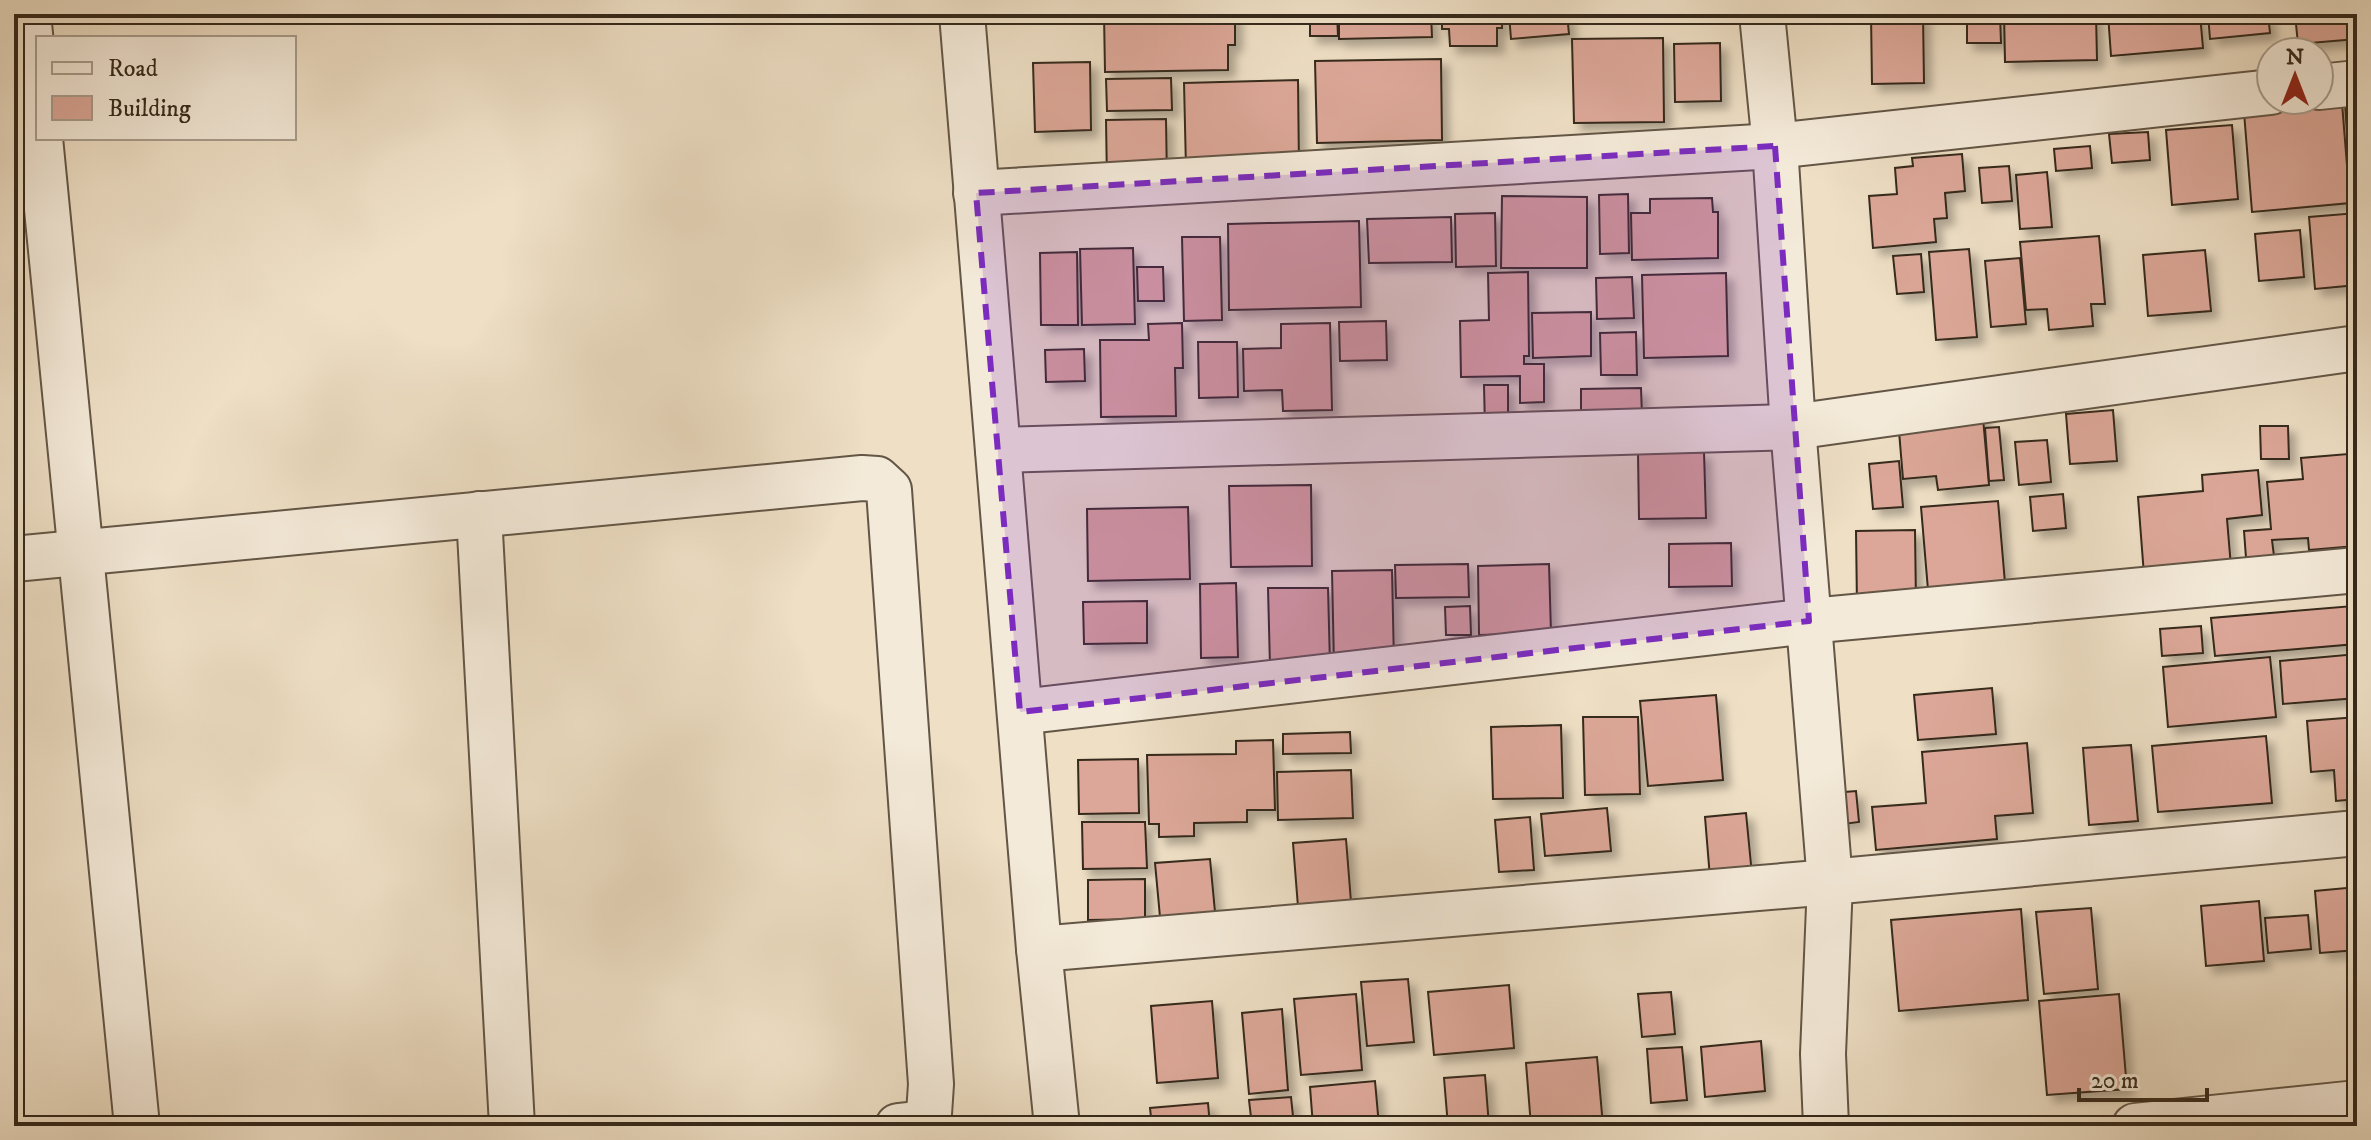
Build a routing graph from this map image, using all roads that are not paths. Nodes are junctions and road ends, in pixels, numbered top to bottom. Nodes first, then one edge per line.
1 (28, 14) edge
2 (962, 14) edge
3 (1762, 14) edge
4 (2357, 83) edge
5 (2335, 85) edge
6 (36, 94) edge
7 (2255, 94) edge
8 (40, 140) edge
9 (1775, 146) junction
10 (976, 193) junction
11 (2357, 348) edge
12 (1793, 427) junction
13 (998, 450) junction
14 (479, 514) junction
15 (82, 550) junction
16 (14, 559) edge
17 (2357, 570) edge
18 (1809, 621) junction
19 (1020, 712) junction
20 (2357, 833) edge
21 (1830, 882) junction
22 (1039, 949) junction
23 (2357, 1103) edge
24 (137, 1126) edge
25 (512, 1126) edge
26 (898, 1126) edge
27 (1057, 1126) edge
28 (1826, 1126) edge
29 (2135, 1126) edge

1 - 6 street
2 - 10 street
3 - 9 street
4 - 5 street
7 - 9 street
8 - 15 street
9 - 10 street
9 - 12 street
10 - 13 street
11 - 12 street
12 - 13 street
12 - 18 street
13 - 19 street
14 - 15 street
14 - 25 street
14 - 26 street
15 - 16 street
15 - 24 street
17 - 18 street
18 - 19 street
18 - 21 street
19 - 22 street
20 - 21 street
21 - 22 street
21 - 28 street
22 - 27 street
23 - 29 street

